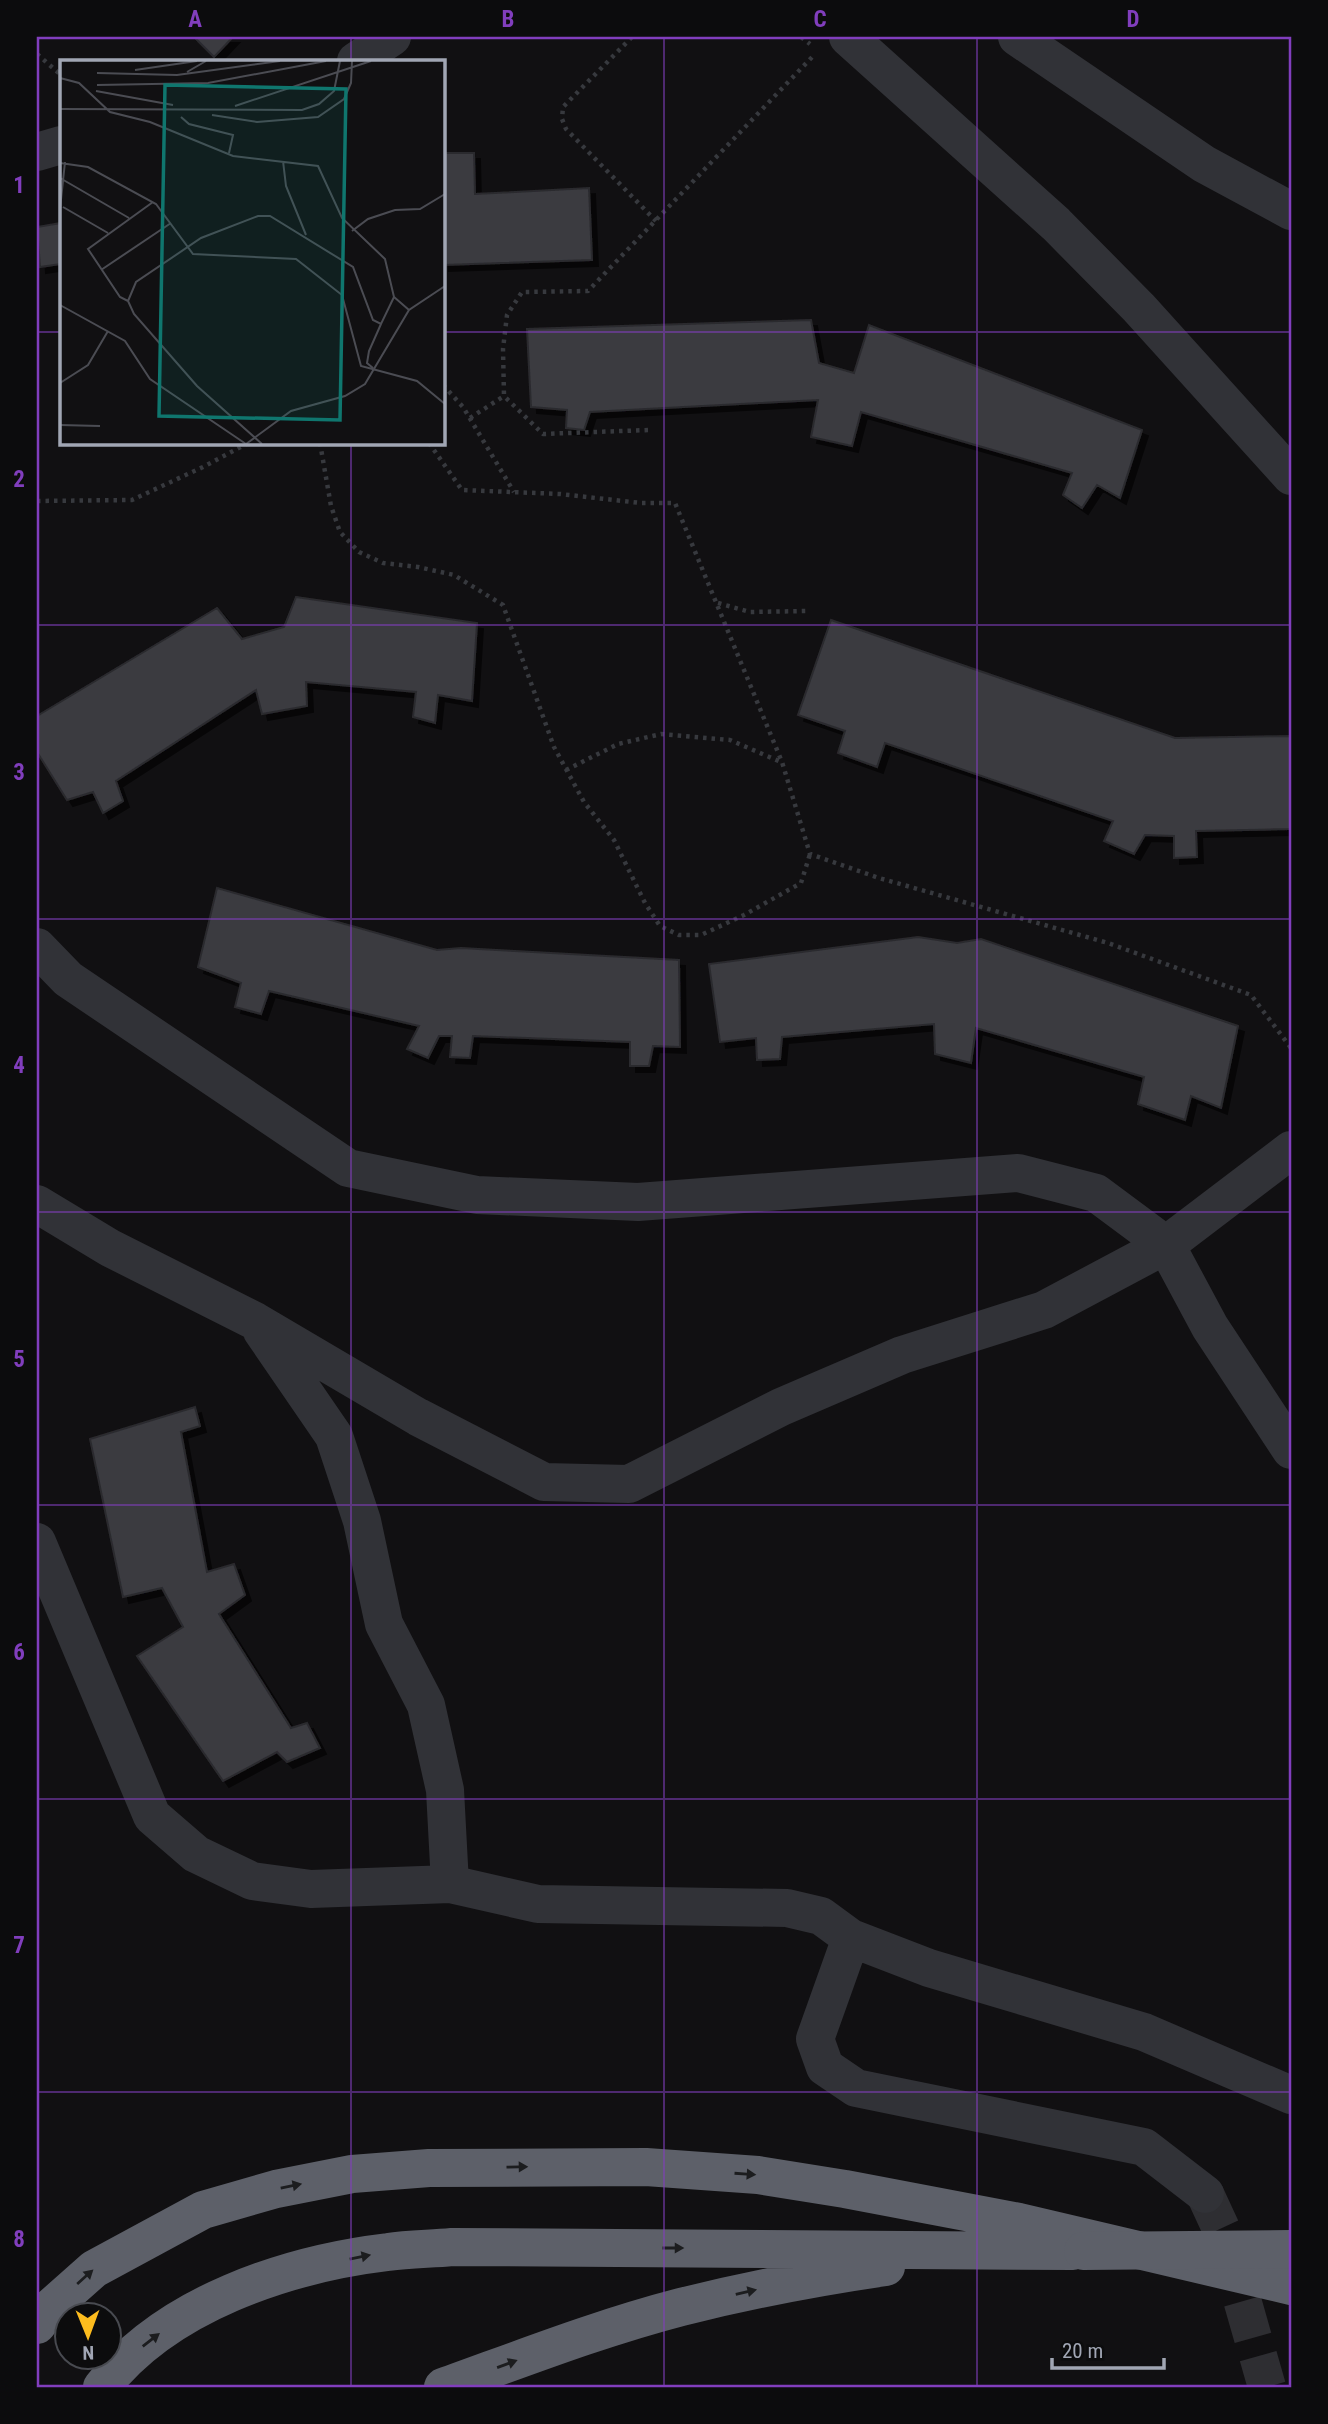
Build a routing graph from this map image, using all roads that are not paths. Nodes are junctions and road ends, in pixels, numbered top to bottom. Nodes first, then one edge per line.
1 (392, 37) edge
2 (1017, 37) edge
3 (833, 44) edge
4 (358, 60) edge
5 (60, 145) edge
6 (37, 152) edge
7 (1291, 211) edge
8 (1291, 477) edge
9 (37, 947) edge
10 (1291, 1150) edge
11 (37, 1204) edge
12 (1166, 1245) junction
13 (255, 1321) junction
14 (1280, 1407) edge
15 (1291, 1450) edge
16 (37, 1542) edge
17 (450, 1884) junction
18 (851, 1938) junction
19 (1291, 2095) edge
20 (1205, 2194) tunnel mouth
21 (1291, 2249) edge
22 (1083, 2251) junction
23 (1291, 2286) edge
24 (37, 2325) edge
25 (102, 2387) edge
26 (443, 2387) edge

1 - 4 street
2 - 7 street
3 - 8 street
5 - 6 street
9 - 12 street
10 - 12 street
11 - 13 street
12 - 13 street
12 - 14 street
13 - 17 street
14 - 15 street
16 - 17 street
17 - 18 street
18 - 19 street
18 - 20 street
21 - 22 highway, bridge
25 -> 22 highway
26 -> 22 highway
24 -> 23 highway

